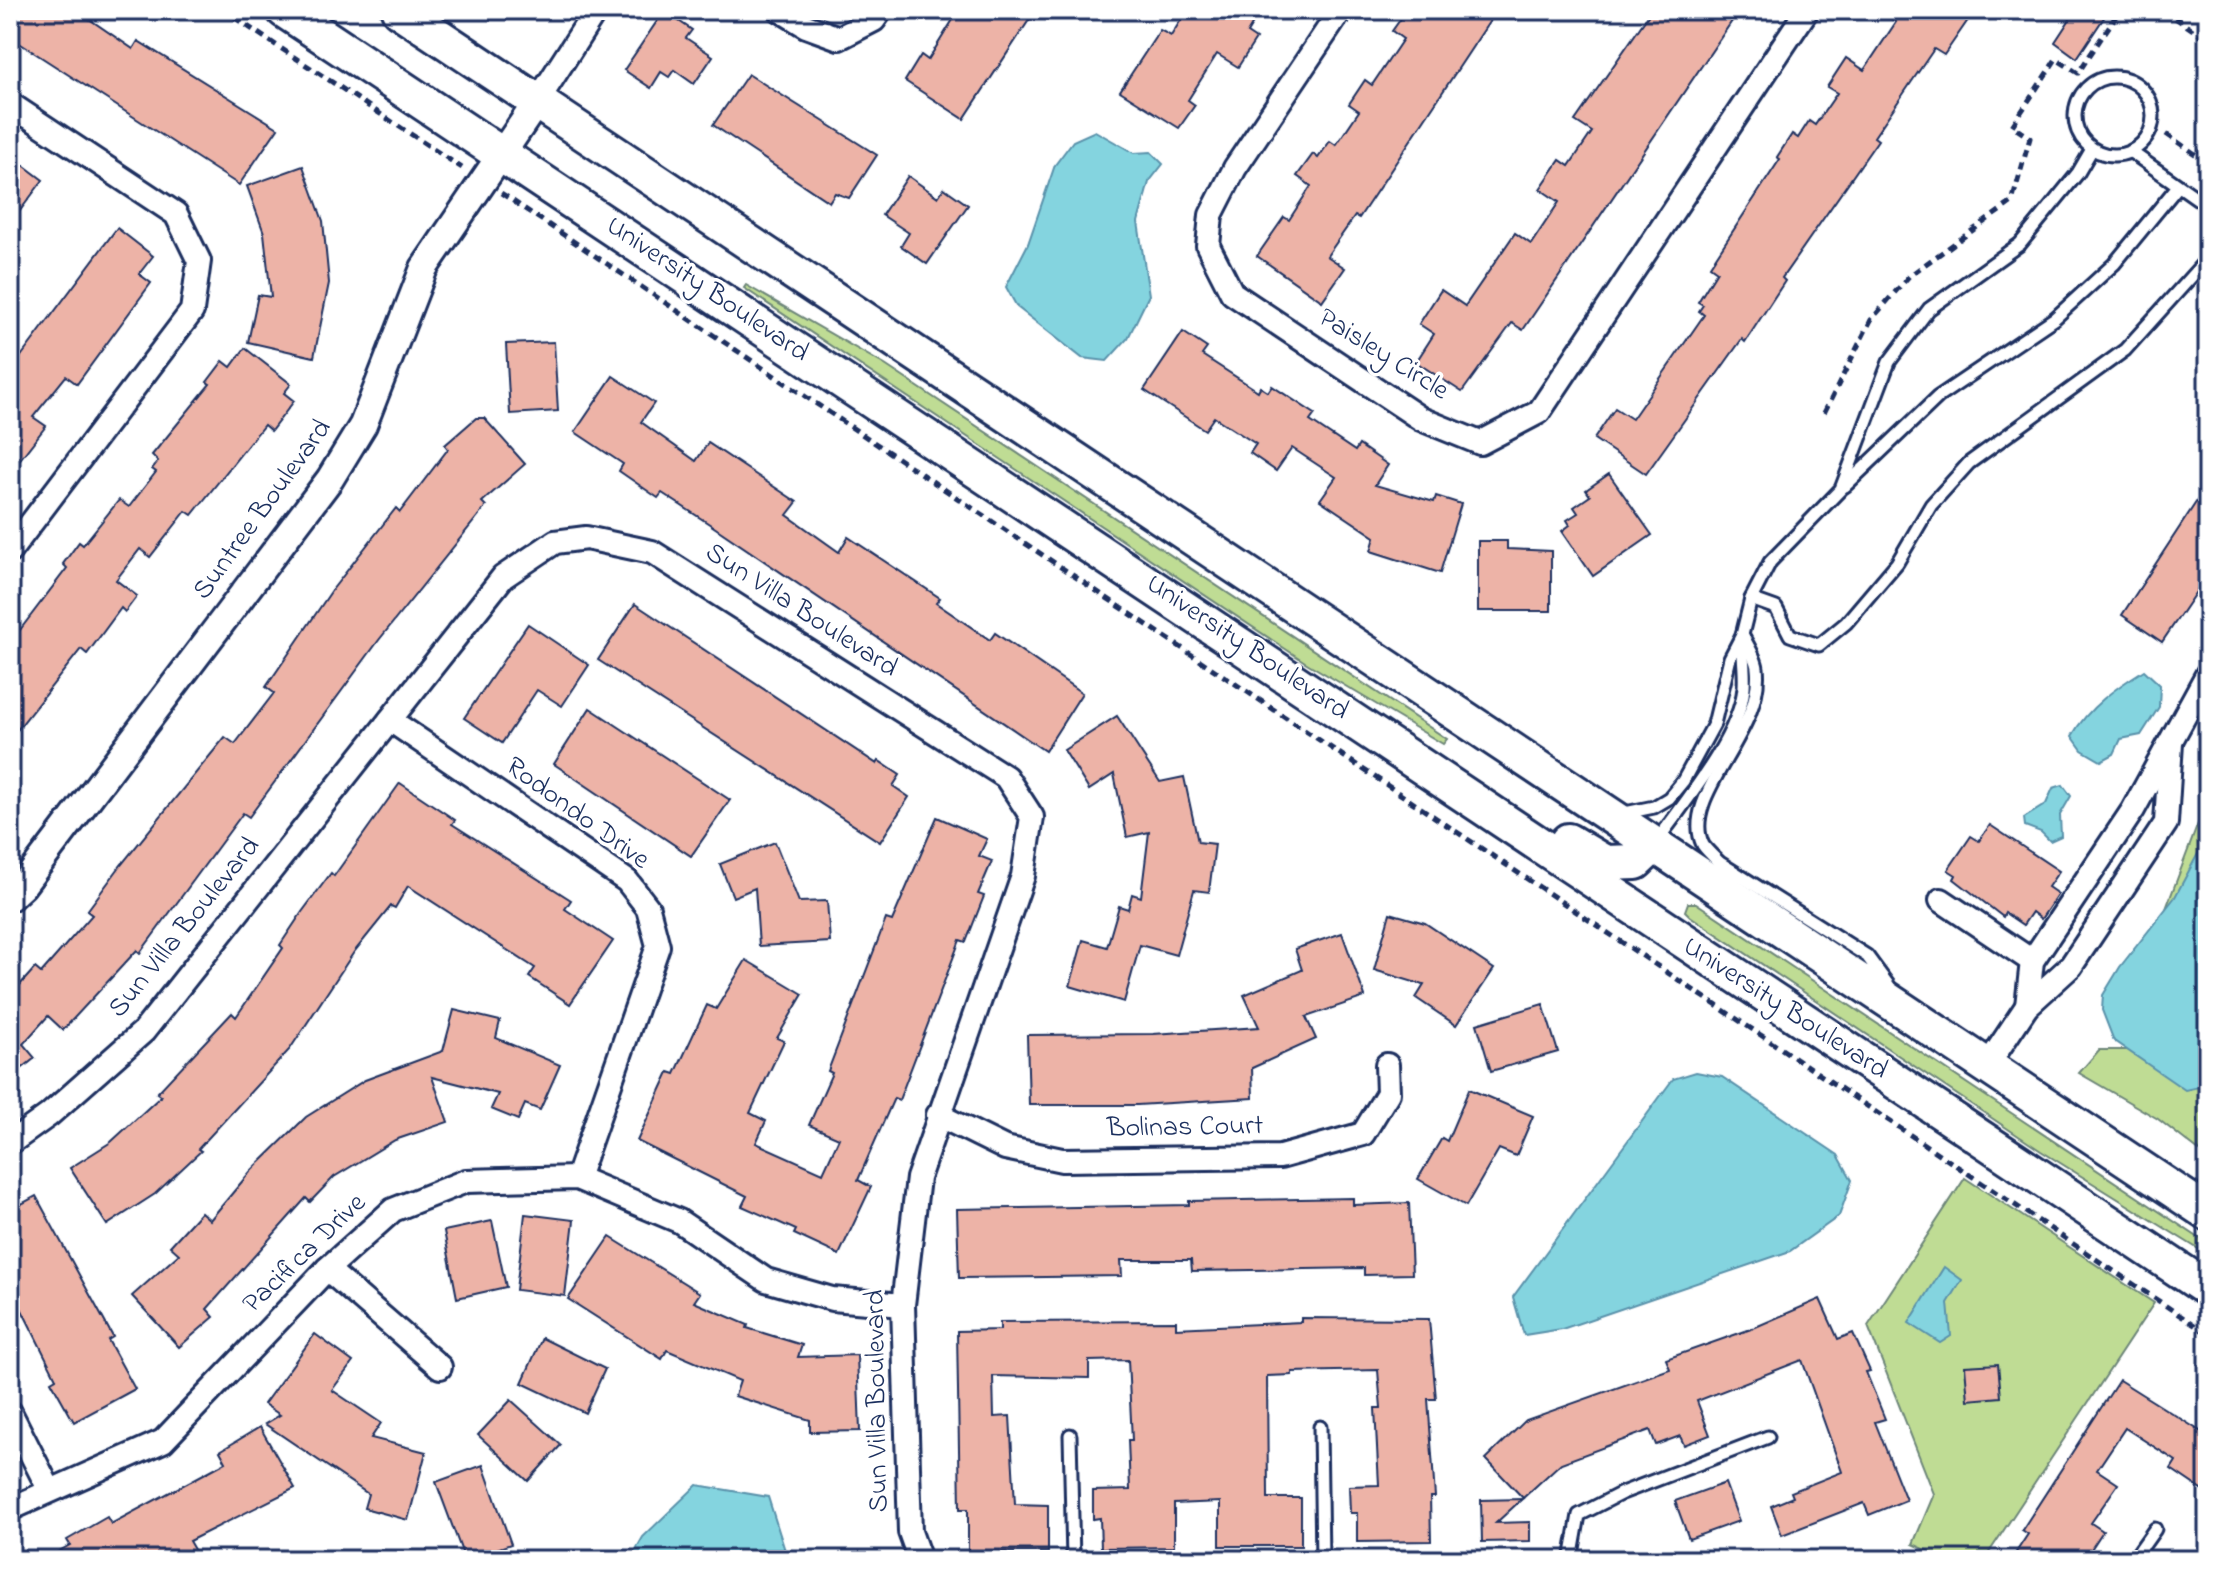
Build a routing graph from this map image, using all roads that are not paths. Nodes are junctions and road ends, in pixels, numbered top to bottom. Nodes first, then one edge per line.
1 (284, 10) edge
2 (399, 10) edge
3 (596, 10) edge
4 (780, 10) edge
5 (881, 10) edge
6 (1341, 10) edge
7 (1807, 10) edge
8 (537, 102) junction
9 (10, 104) edge
10 (2092, 149) junction
11 (2131, 152) junction
12 (502, 154) junction
13 (2178, 186) junction
14 (2208, 206) edge
15 (2208, 258) edge
16 (1841, 489) junction
17 (10, 551) edge
18 (1751, 599) junction
19 (1742, 635) junction
20 (2208, 673) edge
21 (1342, 711) junction
22 (390, 720) junction
23 (2171, 743) junction
24 (1610, 816) junction
25 (1654, 845) junction
26 (10, 897) edge
27 (1941, 900) dead end
28 (2032, 961) junction
29 (2027, 1006) junction
30 (1911, 1016) junction
31 (1387, 1065) dead end
32 (1987, 1066) junction
33 (938, 1115) junction
34 (10, 1143) edge
35 (577, 1178) junction
36 (2208, 1213) edge
37 (327, 1269) junction
38 (2208, 1289) edge
39 (903, 1305) junction
40 (440, 1367) dead end
41 (10, 1412) edge
42 (1320, 1427) dead end
43 (1070, 1435) dead end
44 (1768, 1437) dead end
45 (49, 1489) junction
46 (10, 1509) edge
47 (2155, 1529) dead end
48 (920, 1560) edge
49 (1073, 1560) edge
50 (1322, 1560) edge
51 (1571, 1560) edge
52 (2133, 1560) edge

1 - 12 main road, University Boulevard
2 - 8 main road
3 - 8 street, Suntree Boulevard
4 - 5 street
6 - 7 street, Paisley Circle
8 - 12 street, Suntree Boulevard
8 - 24 main road
9 - 17 street
10 - 11 lane
10 - 11 lane
10 - 16 lane
11 - 13 lane
12 - 21 main road, University Boulevard
12 - 26 street, Suntree Boulevard
13 - 14 lane
13 - 16 lane
15 - 18 lane
16 - 18 lane
18 - 19 lane
19 - 24 lane
19 - 25 lane
19 - 30 lane
20 - 23 street
21 - 25 main road
21 - 38 main road, University Boulevard
22 - 33 street, Sun Villa Boulevard
22 - 34 street, Sun Villa Boulevard
22 - 35 street, Rodondo Drive
23 - 28 street
23 - 29 street
24 - 25 main road
25 - 30 main road
27 - 28 street
28 - 29 street
29 - 32 street
30 - 32 main road
31 - 33 street, Bolinas Court
32 - 36 main road
33 - 39 street, Sun Villa Boulevard
35 - 37 street, Pacifica Drive
35 - 39 street, Pacifica Drive
37 - 40 street
37 - 45 street, Pacifica Drive
39 - 48 street, Sun Villa Boulevard
41 - 45 street
42 - 50 lane
43 - 49 lane
44 - 51 lane
45 - 46 street, Pacifica Drive
47 - 52 lane

